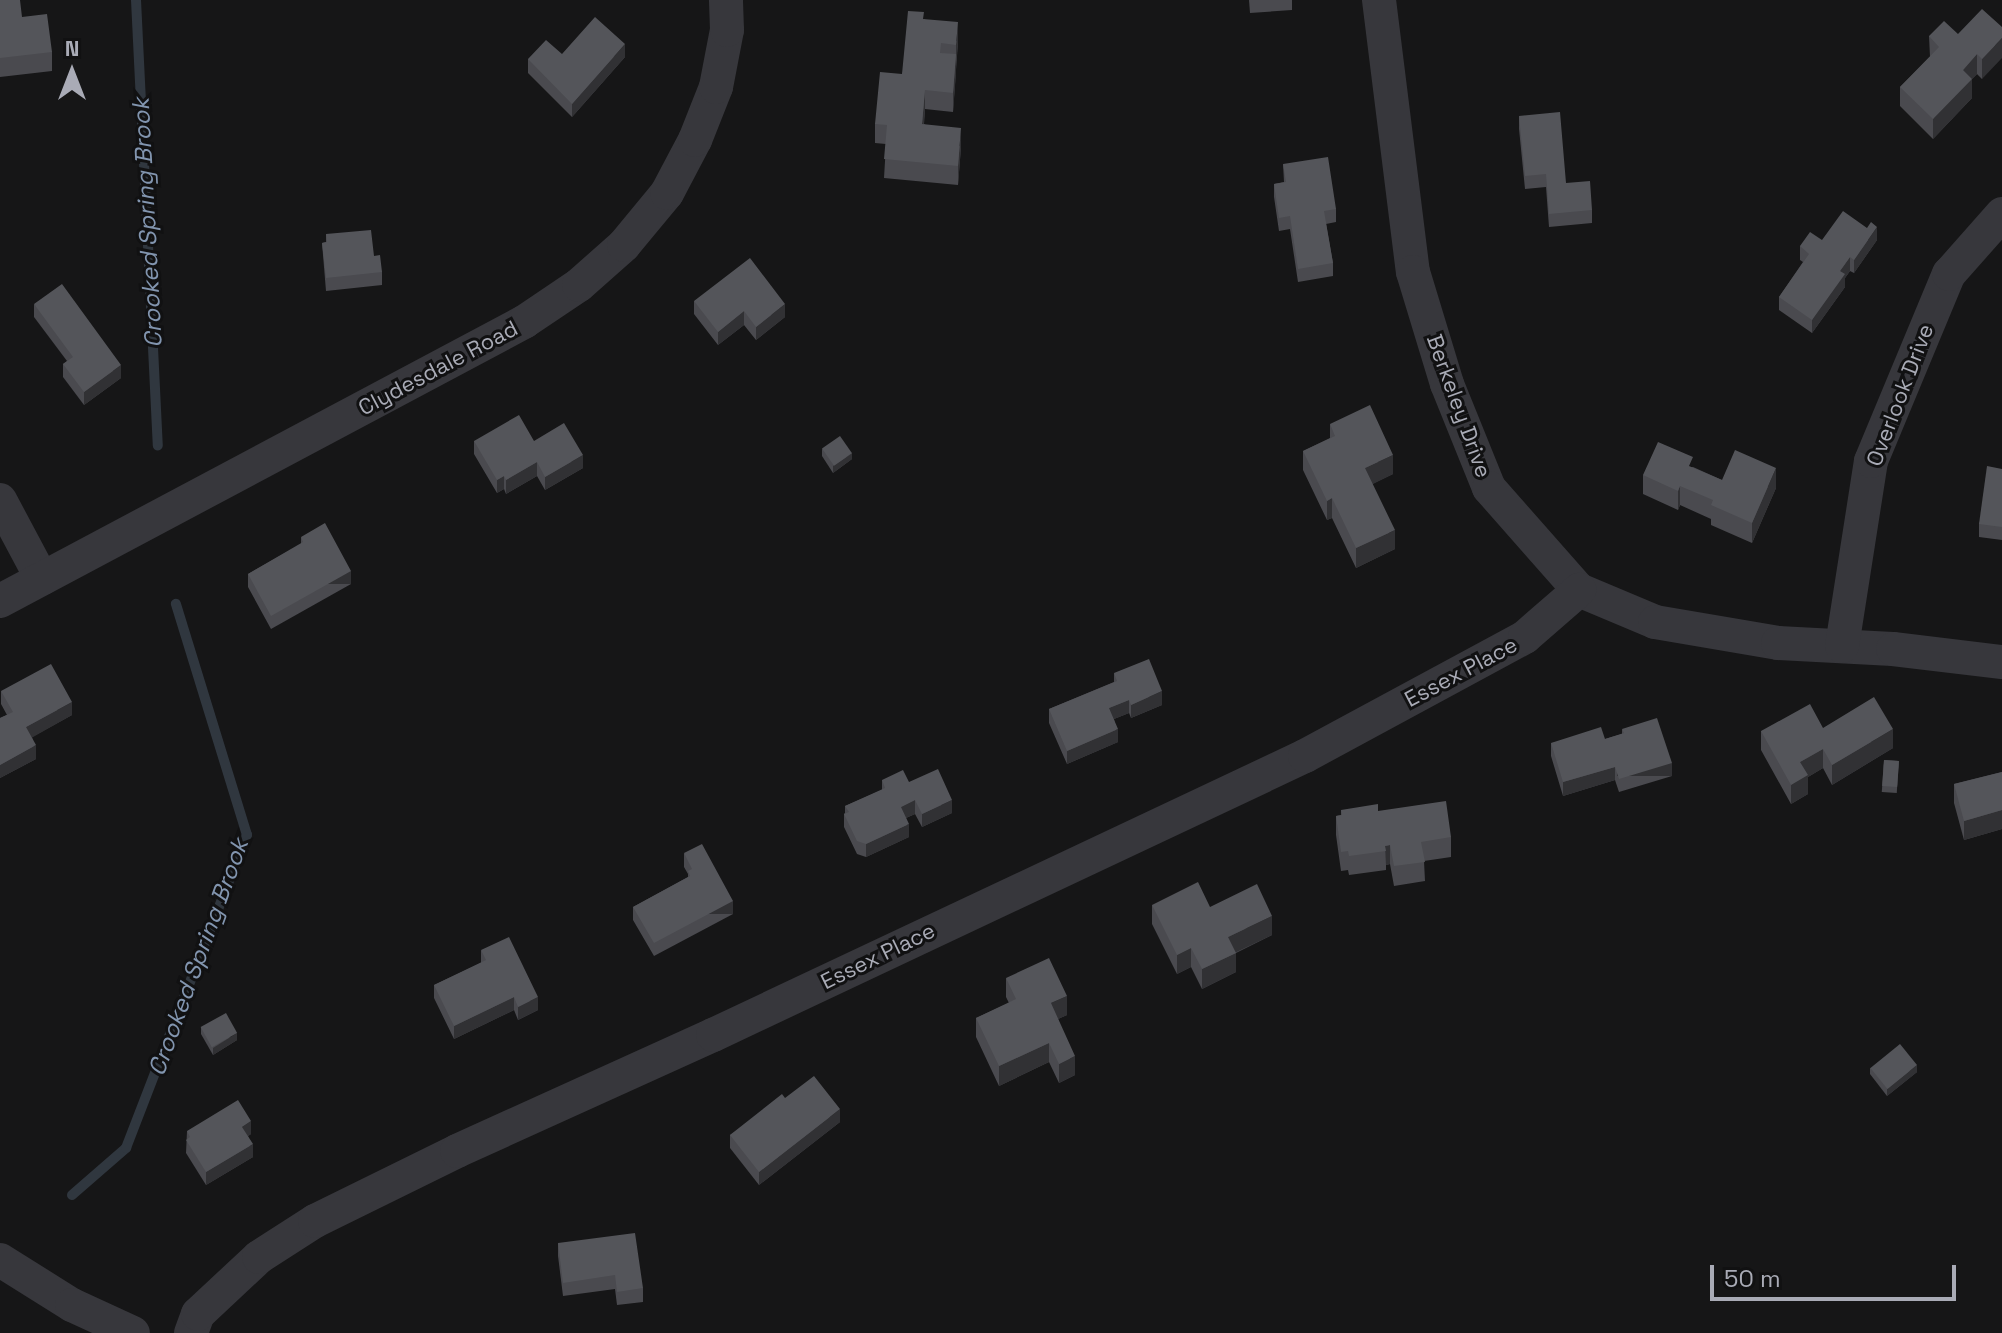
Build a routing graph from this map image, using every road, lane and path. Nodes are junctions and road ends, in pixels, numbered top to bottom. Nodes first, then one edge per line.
1 (726, 0) edge
2 (1379, 0) edge
3 (2002, 214) edge
4 (0, 500) edge
5 (42, 579) junction
6 (1579, 590) junction
7 (0, 601) edge
8 (1842, 646) junction
9 (2002, 662) edge
10 (0, 1260) edge
11 (133, 1333) edge
12 (191, 1333) edge

1 - 5 street, Clydesdale Road
2 - 6 street, Berkeley Drive
3 - 8 street, Overlook Drive
4 - 5 street
5 - 7 street, Clydesdale Road
6 - 8 street, Berkeley Drive
6 - 12 street, Essex Place
8 - 9 street, Berkeley Drive
10 - 11 street

